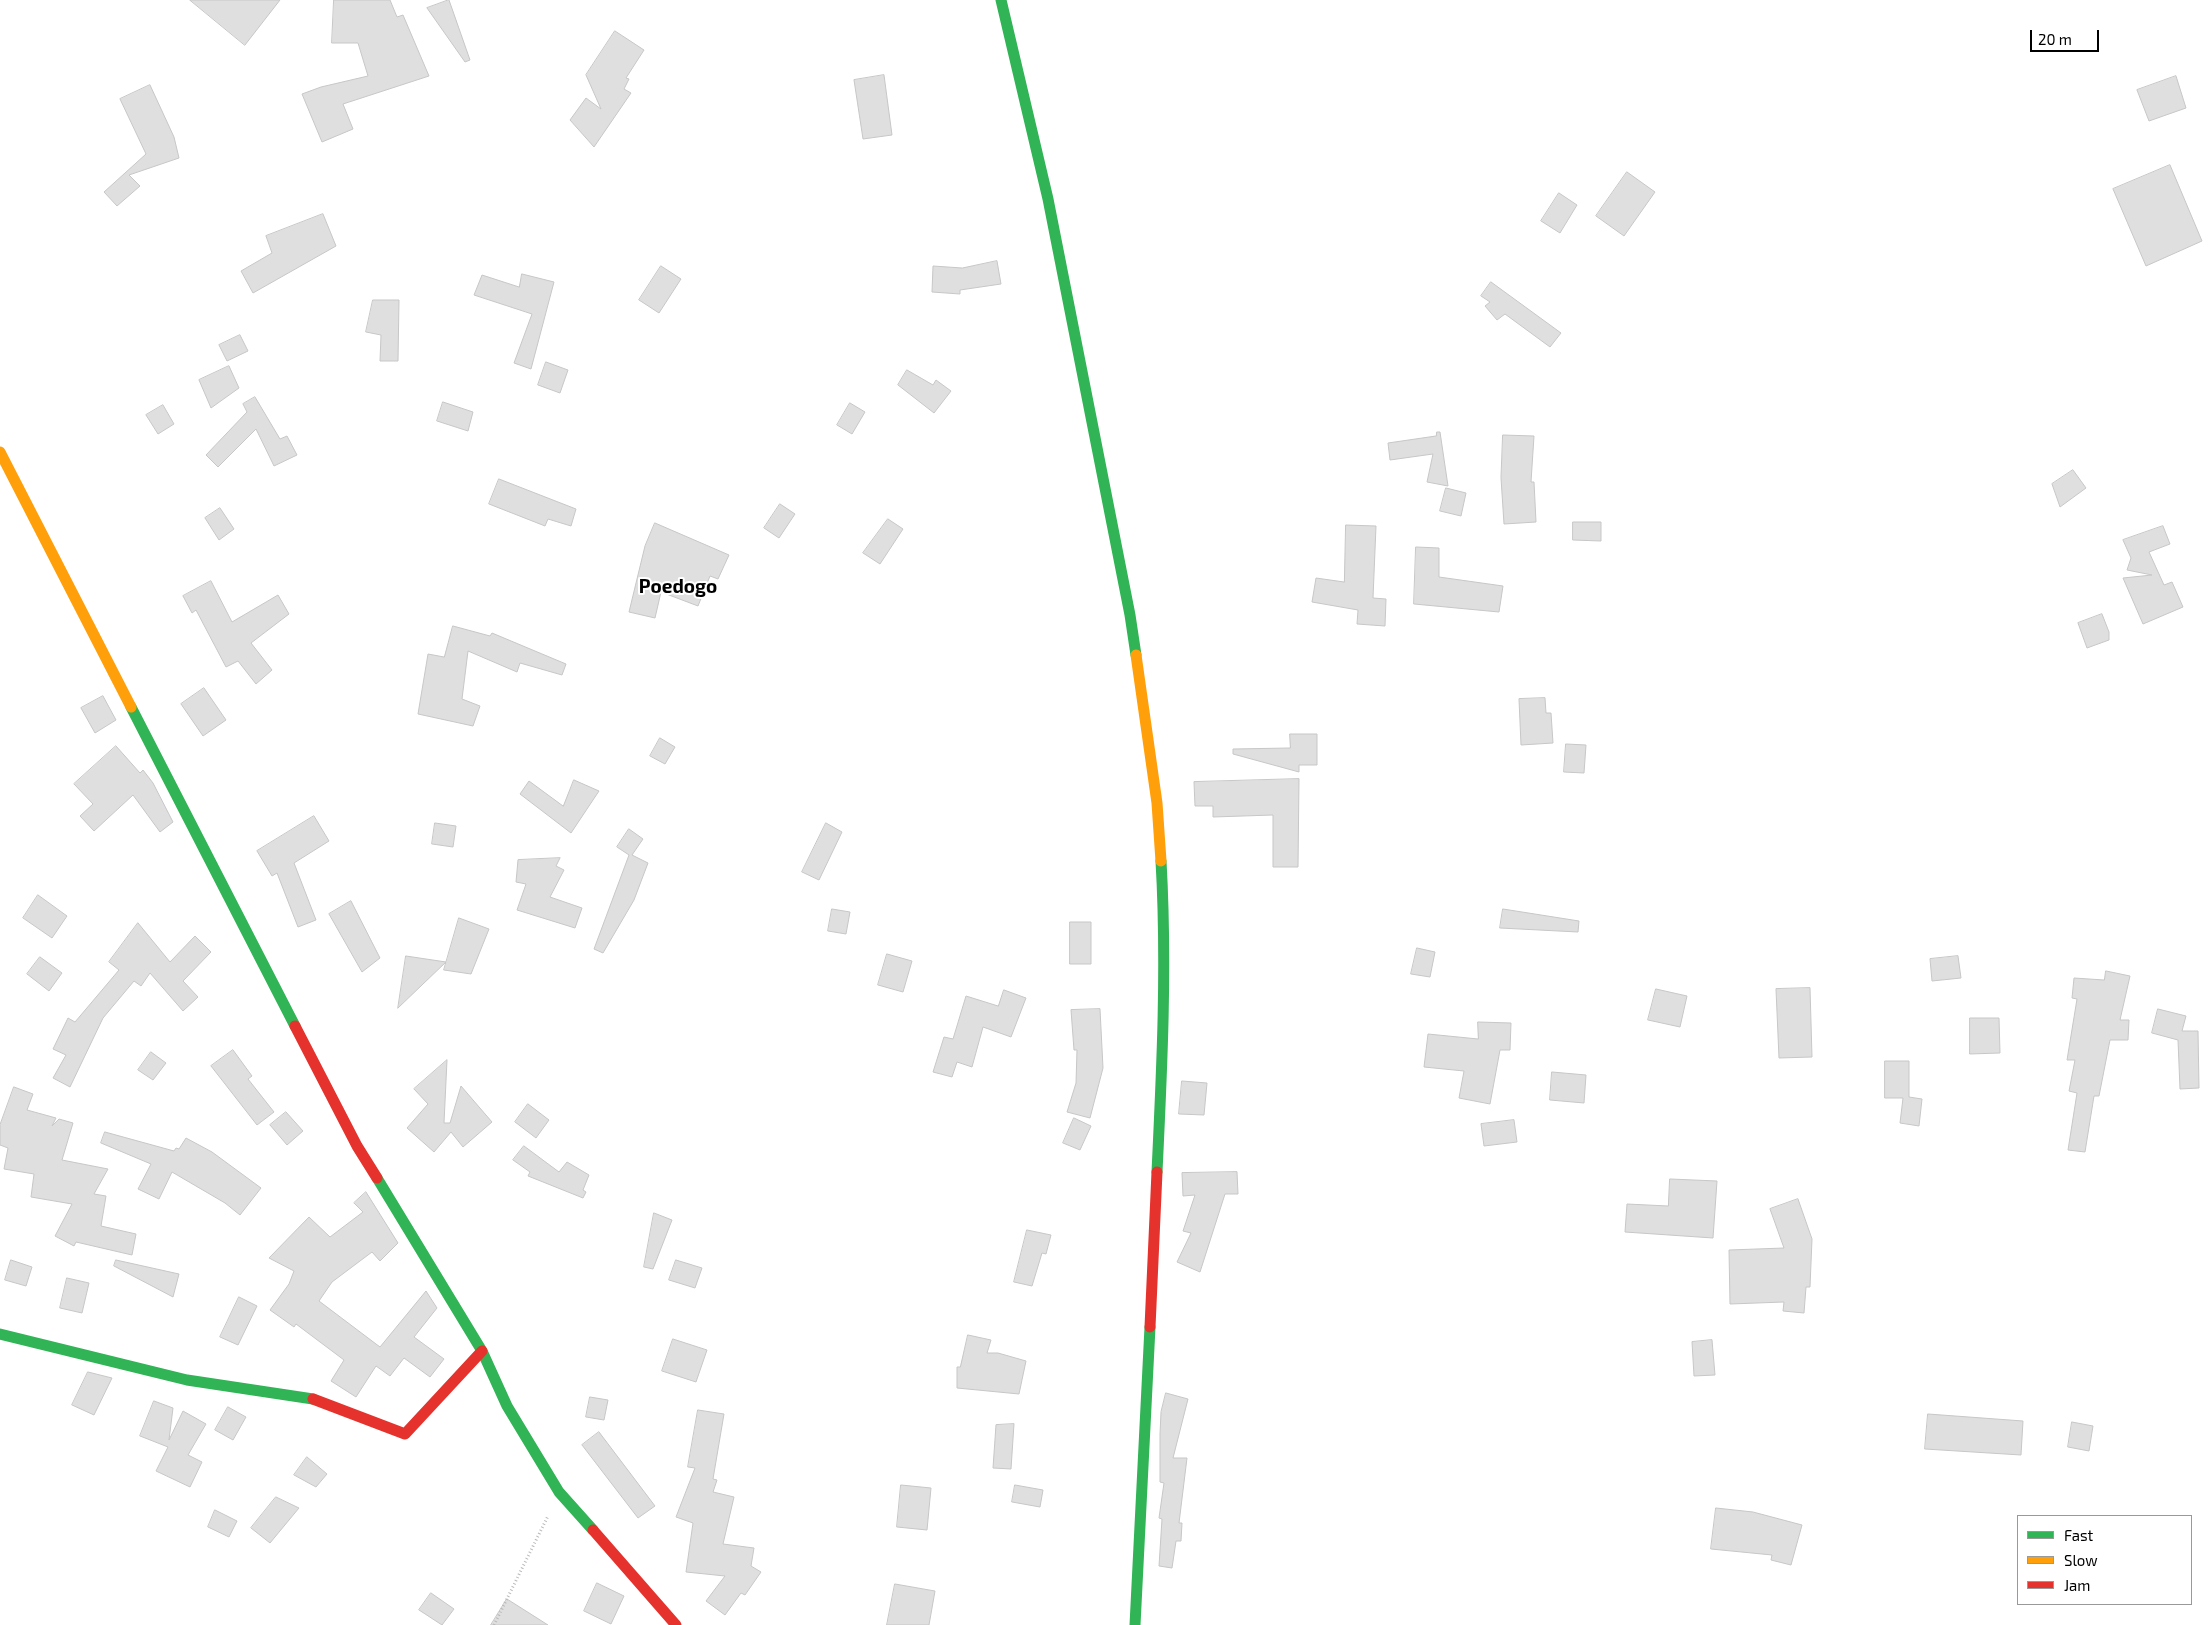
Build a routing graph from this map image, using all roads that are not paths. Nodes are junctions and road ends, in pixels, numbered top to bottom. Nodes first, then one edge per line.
1 (1001, 0) edge
2 (0, 452) edge
3 (0, 1334) edge
4 (482, 1351) junction
5 (676, 1625) edge
6 (1135, 1625) edge

1 - 6 street
2 - 4 street
3 - 4 street
4 - 5 street

